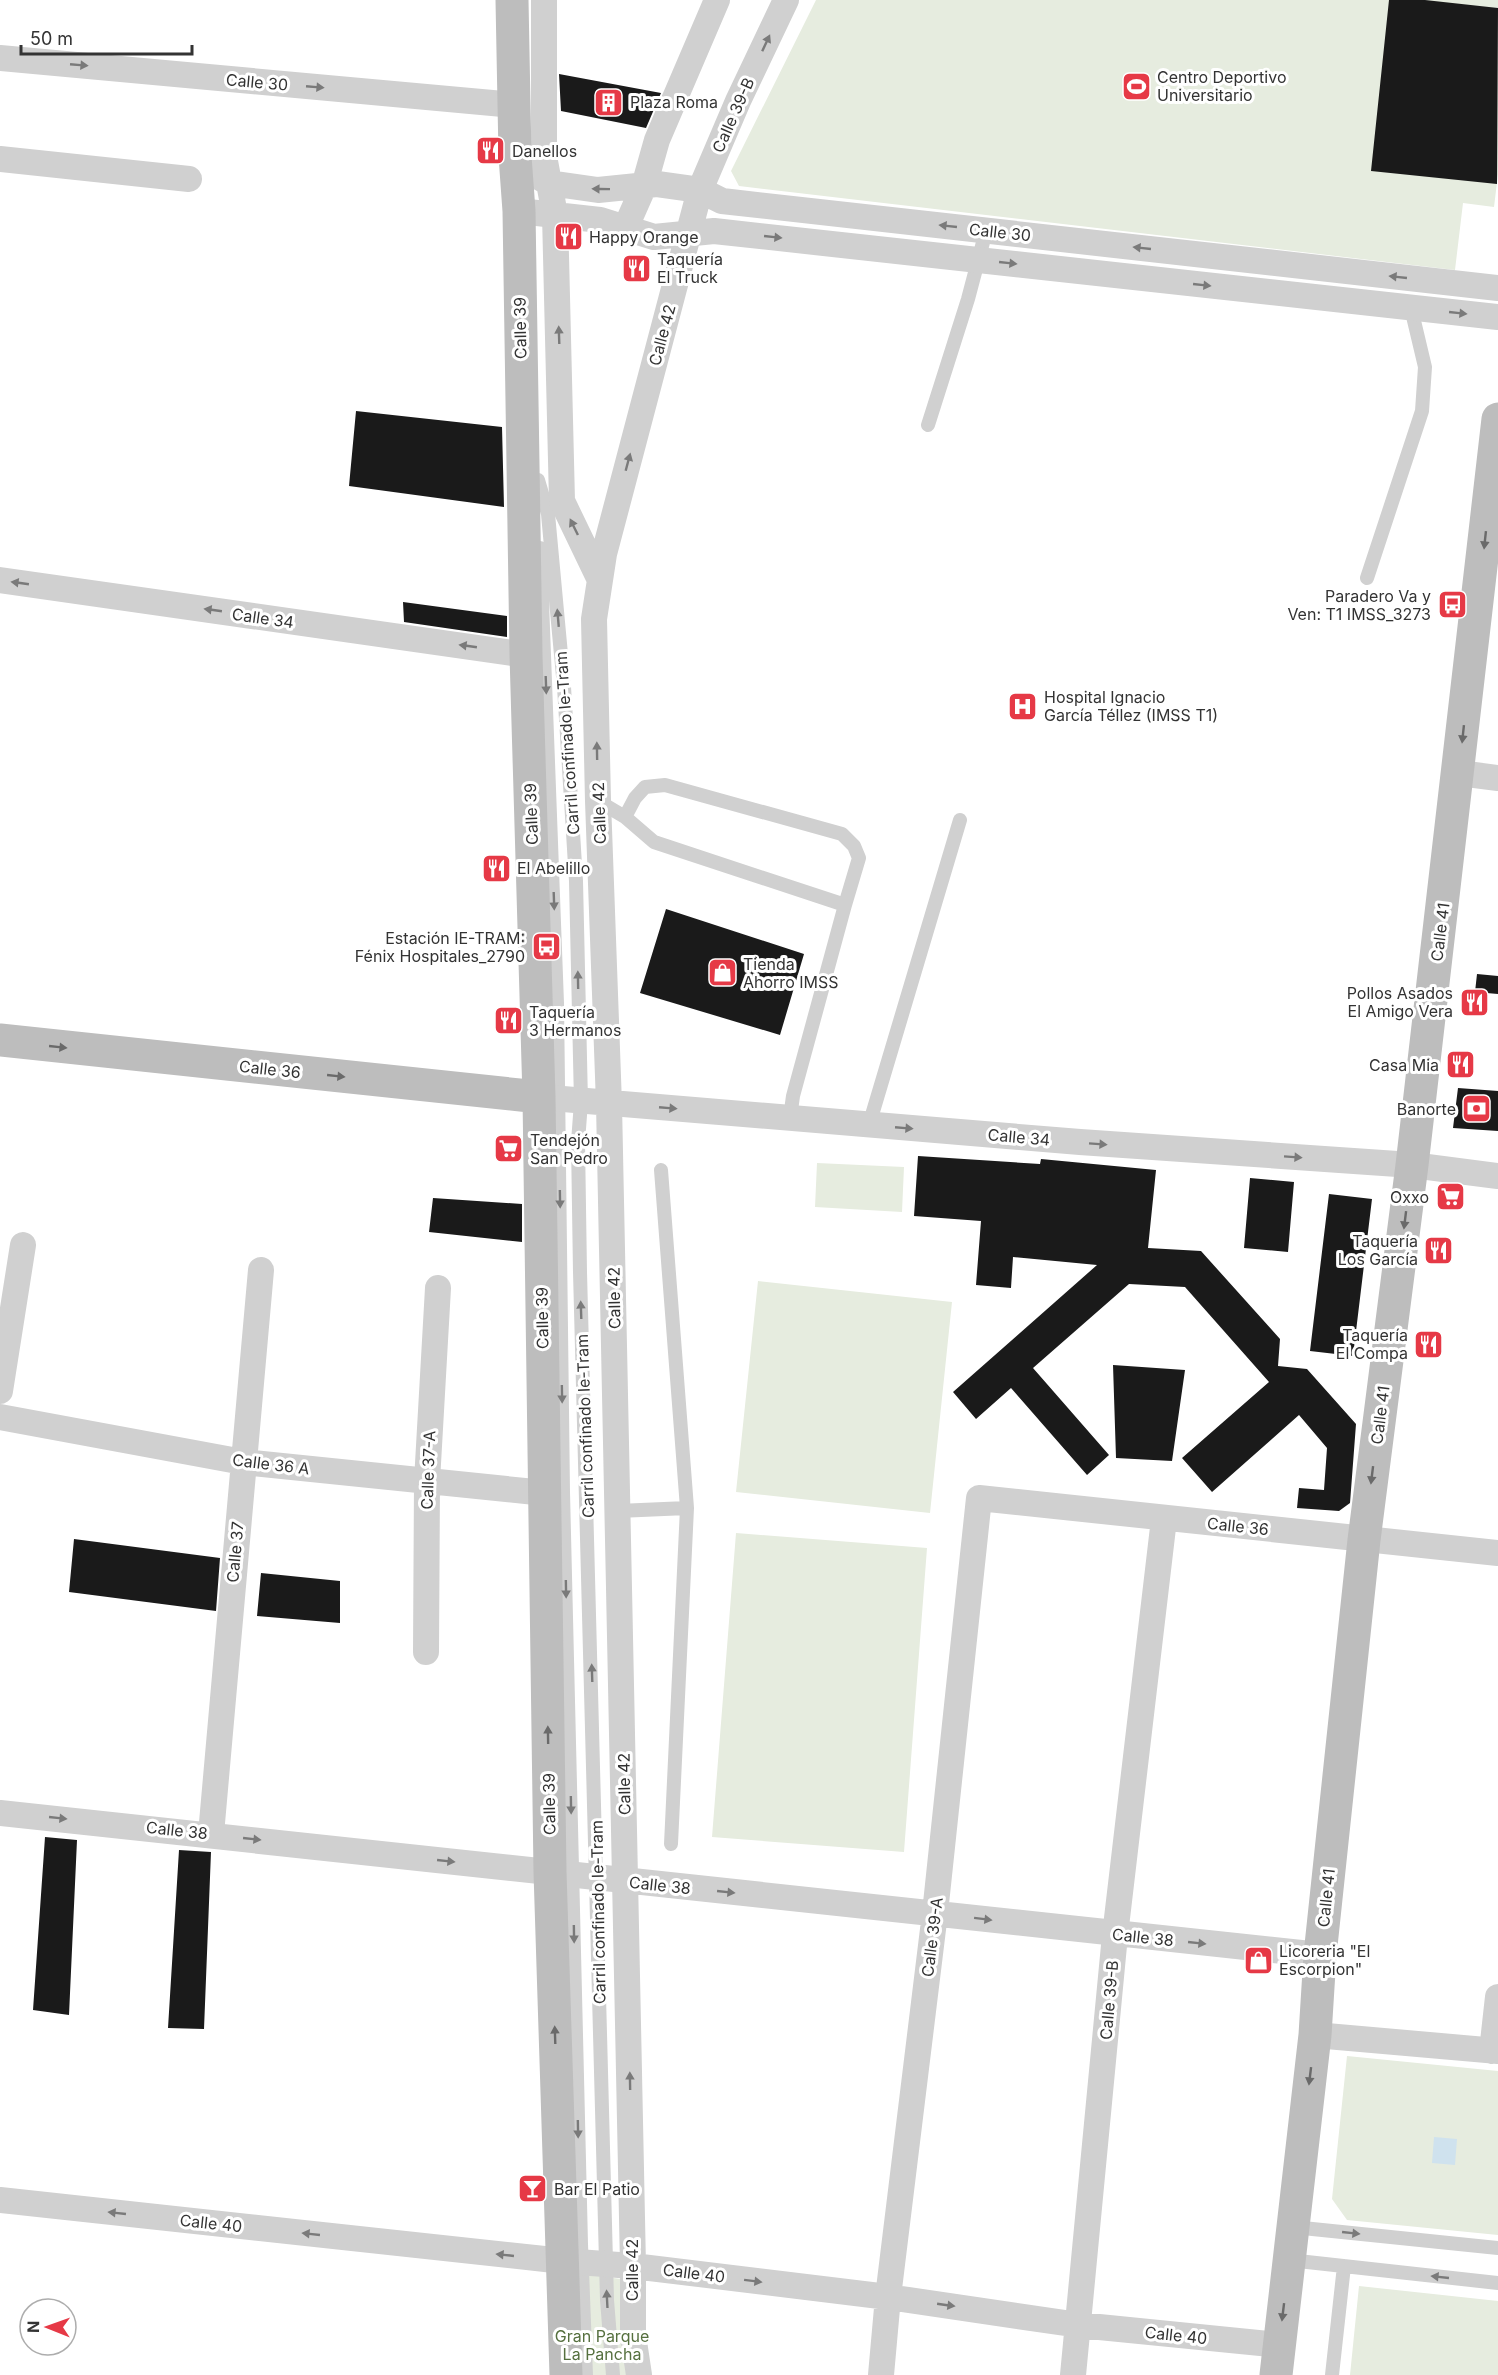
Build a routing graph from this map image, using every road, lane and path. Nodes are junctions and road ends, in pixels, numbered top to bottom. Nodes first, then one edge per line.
1 (512, 0) edge
2 (544, 0) edge
3 (717, 0) edge
4 (786, 0) edge
5 (0, 58) edge
6 (514, 105) junction
7 (0, 159) edge
8 (530, 162) junction
9 (189, 179) dead end
10 (644, 186) junction
11 (700, 190) junction
12 (535, 215) junction
13 (625, 229) junction
14 (986, 231) junction
15 (689, 233) junction
16 (978, 260) junction
17 (1498, 288) edge
18 (1411, 308) junction
19 (1498, 317) edge
20 (1498, 419) edge
21 (928, 425) dead end
22 (1367, 578) dead end
23 (0, 580) edge
24 (600, 580) junction
25 (526, 655) junction
26 (1459, 773) junction
27 (1498, 778) edge
28 (598, 801) junction
29 (625, 818) junction
30 (960, 820) dead end
31 (845, 905) junction
32 (0, 1041) edge
33 (560, 1099) junction
34 (609, 1104) junction
35 (790, 1118) junction
36 (869, 1125) junction
37 (1413, 1165) junction
38 (661, 1170) dead end
39 (1498, 1176) edge
40 (23, 1245) dead end
41 (261, 1270) dead end
42 (438, 1288) dead end
43 (0, 1391) edge
44 (0, 1417) edge
45 (243, 1462) junction
46 (427, 1481) junction
47 (545, 1493) junction
48 (979, 1498) joint
49 (687, 1508) junction
50 (618, 1511) junction
51 (1164, 1519) junction
52 (1364, 1540) junction
53 (1498, 1553) edge
54 (426, 1652) dead end
55 (0, 1812) edge
56 (211, 1834) junction
57 (671, 1844) dead end
58 (573, 1875) junction
59 (626, 1881) junction
60 (935, 1913) junction
61 (1115, 1935) junction
62 (1320, 1955) junction
63 (1498, 1997) edge
64 (1315, 2035) junction
65 (1495, 2051) edge
66 (0, 2200) edge
67 (1293, 2227) junction
68 (1498, 2248) edge
69 (1289, 2260) junction
70 (584, 2263) junction
71 (633, 2266) junction
72 (1344, 2266) junction
73 (1498, 2283) edge
74 (888, 2297) junction
75 (1079, 2325) junction
76 (1278, 2360) edge
77 (566, 2375) edge
78 (586, 2375) edge
79 (613, 2375) edge
80 (639, 2375) edge
81 (881, 2375) edge
82 (1073, 2375) edge
83 (1332, 2375) edge

1 - 6 street, Calle 39
2 - 8 street, Calle 39
3 - 10 street
11 -> 4 street, Calle 39-B
5 -> 6 street, Calle 30
6 - 8 street, Calle 39
7 - 9 street
10 -> 8 street, Calle 30
8 - 12 street, Calle 39
8 - 12 street, Calle 39
10 - 11 street, Calle 30
10 - 13 street
14 -> 11 street, Calle 30
11 - 15 street, Calle 39-B
12 - 13 street, Calle 30
24 -> 12 street
12 - 25 street, Calle 39
13 - 15 street, Calle 30
14 - 16 lane
17 -> 14 street, Calle 30
15 -> 16 street, Calle 30
24 -> 15 street, Calle 42
16 -> 18 street, Calle 30
16 - 21 lane
18 -> 19 street, Calle 30
18 - 22 lane
20 -> 26 street, Calle 41
25 -> 23 street, Calle 34
28 -> 24 street, Calle 42
25 - 33 street, Calle 39
26 - 27 street
26 - 37 street, Calle 41
28 - 29 lane
28 - 34 street, Calle 42
29 - 31 lane
29 - 31 lane
30 - 36 lane
31 - 35 lane
32 -> 33 street, Calle 36
33 -> 33 lane, Carril confinado Ie-Tram
33 - 34 street, Calle 34
33 - 47 street, Calle 39
33 -> 58 lane, Carril confinado Ie-Tram
58 -> 33 lane, Carril confinado Ie-Tram
34 -> 35 street, Calle 34
34 - 50 street, Calle 42
35 - 36 street, Calle 34
36 -> 37 street, Calle 34
37 - 39 street, Calle 34
37 -> 52 street, Calle 41
38 - 49 lane
40 - 43 street
41 - 45 street, Calle 37
42 - 46 street, Calle 37-A
44 - 45 street, Calle 36 A
45 - 46 street, Calle 36 A
45 - 56 street, Calle 37
46 - 47 street, Calle 36 A
46 - 54 street, Calle 37-A
58 -> 47 street, Calle 39
48 - 51 street, Calle 36
48 - 60 street, Calle 39-A
49 - 50 lane
49 - 57 lane
50 - 59 street, Calle 42
51 - 52 street, Calle 36
51 - 61 street, Calle 39-B
52 - 53 street, Calle 36
52 - 62 street, Calle 41
55 -> 56 street, Calle 38
56 -> 58 street, Calle 38
58 - 59 street, Calle 38
58 - 70 street, Calle 39
58 - 70 lane, Carril confinado Ie-Tram
59 -> 60 street, Calle 38
71 -> 59 street, Calle 42
60 -> 61 street, Calle 38
60 - 74 street, Calle 39-A
61 -> 62 street, Calle 38
61 - 75 street, Calle 39-B
62 - 64 street, Calle 41
63 - 65 street
64 - 65 street
64 -> 67 street, Calle 41
70 -> 66 street, Calle 40
67 -> 68 lane
67 - 69 street, Calle 41
69 - 72 lane
69 -> 76 street, Calle 41
70 - 71 street, Calle 40
70 - 77 street, Calle 39
70 - 78 lane, Carril confinado Ie-Tram
79 -> 70 lane, Carril confinado Ie-Tram
71 -> 74 street, Calle 40
71 - 80 street, Calle 42
73 -> 72 lane
72 - 83 lane
74 -> 75 street, Calle 40
74 - 81 street, Calle 39-A
75 - 76 street, Calle 40
75 - 82 street, Calle 39-B

